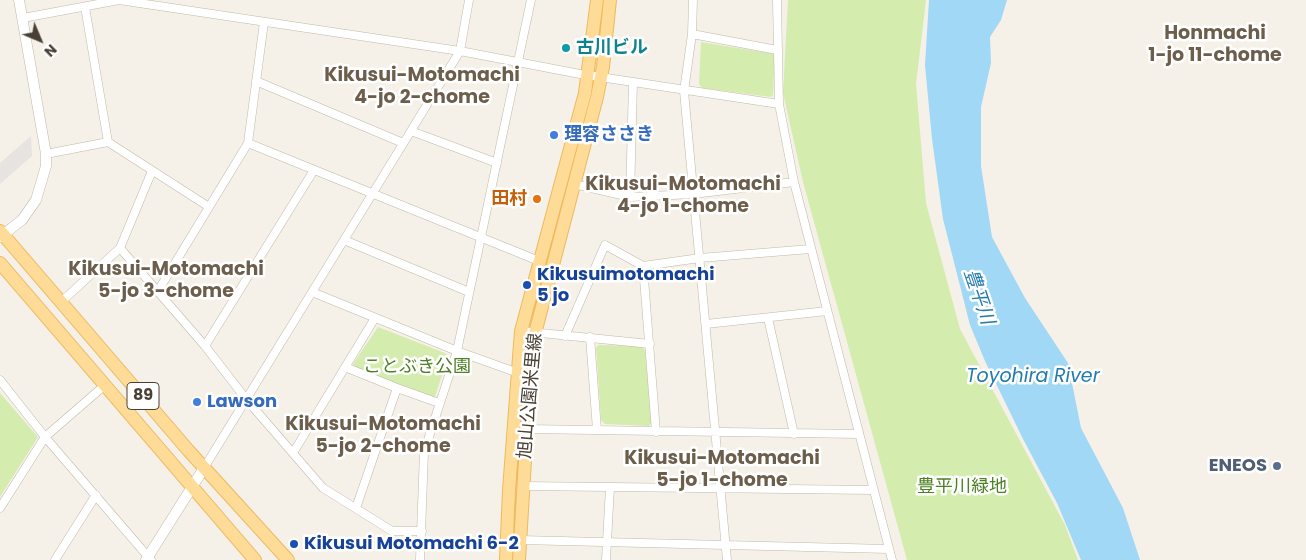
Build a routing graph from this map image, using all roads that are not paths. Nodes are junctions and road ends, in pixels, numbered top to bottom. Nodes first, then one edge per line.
1 (19, 0) edge
2 (469, 0) edge
3 (531, 0) edge
4 (597, 0) edge
5 (610, 0) edge
6 (693, 0) edge
7 (777, 0) edge
8 (85, 7) junction
9 (23, 18) junction
10 (264, 22) junction
11 (692, 34) junction
12 (777, 50) junction
13 (460, 51) junction
14 (519, 64) junction
15 (594, 76) junction
16 (256, 81) junction
17 (633, 82) junction
18 (684, 91) junction
19 (779, 104) junction
20 (411, 131) junction
21 (108, 142) junction
22 (248, 143) junction
23 (404, 143) junction
24 (46, 154) junction
25 (498, 163) junction
26 (152, 170) junction
27 (314, 170) junction
28 (794, 182) junction
29 (574, 184) junction
30 (372, 193) junction
31 (693, 194) junction
32 (630, 197) junction
33 (209, 207) junction
34 (1, 234) edge
35 (481, 238) junction
36 (344, 240) junction
37 (120, 248) junction
38 (810, 249) junction
39 (700, 258) junction
40 (539, 261) junction
41 (0, 263) edge
42 (643, 266) junction
43 (158, 291) junction
44 (312, 292) junction
45 (469, 292) junction
46 (61, 302) junction
47 (827, 311) junction
48 (375, 318) junction
49 (768, 318) junction
50 (706, 324) junction
51 (528, 332) junction
52 (565, 336) junction
53 (590, 337) junction
54 (650, 344) junction
55 (205, 346) junction
56 (456, 351) junction
57 (345, 367) junction
58 (524, 374) junction
59 (0, 380) edge
60 (105, 385) junction
61 (397, 388) junction
62 (246, 399) junction
63 (440, 403) junction
64 (526, 428) junction
65 (597, 430) junction
66 (656, 432) junction
67 (716, 433) junction
68 (794, 434) junction
69 (859, 434) junction
70 (45, 437) junction
71 (293, 453) junction
72 (204, 468) junction
73 (193, 486) junction
74 (523, 486) junction
75 (610, 487) junction
76 (720, 488) junction
77 (873, 490) junction
78 (96, 495) junction
79 (0, 508) edge
80 (356, 508) junction
81 (422, 531) junction
82 (520, 540) junction
83 (608, 542) junction
84 (725, 544) junction
85 (889, 549) junction
86 (148, 559) edge
87 (55, 560) edge
88 (255, 560) edge
89 (288, 560) edge
90 (420, 560) edge
91 (506, 560) edge
92 (519, 560) edge
93 (606, 560) edge
94 (727, 560) edge
95 (892, 560) edge

1 - 9 street
2 - 13 street
3 - 14 street
4 - 15 main road, 旭山公園米里線
5 - 15 main road, 旭山公園米里線
6 - 11 street
7 - 12 street
8 - 9 street
8 - 10 street
8 - 21 street
9 - 24 street
10 - 13 street
10 - 16 street
11 - 12 street
11 - 18 street
12 - 19 street
13 - 14 street
13 - 20 street
14 - 15 street
14 - 25 street
15 - 17 street
15 - 29 main road, 旭山公園米里線
15 - 40 main road, 旭山公園米里線
16 - 22 street
16 - 23 street
17 - 18 street
17 - 32 street
18 - 19 street
18 - 31 street
19 - 28 street
20 - 23 street
20 - 25 street
21 - 24 street
21 - 26 street
22 - 27 street
22 - 33 street
23 - 30 street
24 - 34 street
25 - 35 street
26 - 33 street
26 - 37 street
27 - 30 street
27 - 55 street
28 - 31 street
28 - 38 street
29 - 32 street
29 - 51 main road, 旭山公園米里線
30 - 35 street
30 - 36 street
31 - 32 street
31 - 39 street
33 - 43 street
34 - 46 main road, 89
35 - 40 street
35 - 45 street
36 - 44 street
36 - 45 street
37 - 43 street
37 - 46 street
38 - 39 street
38 - 47 street
39 - 42 street
39 - 50 street
40 - 51 main road, 旭山公園米里線
41 - 60 main road, 89
42 - 52 street
42 - 54 street
43 - 55 street
44 - 48 street
44 - 62 street
45 - 56 street
46 - 72 main road, 89
47 - 49 street
47 - 69 street
48 - 56 street
48 - 57 street
49 - 50 street
49 - 68 street
50 - 67 street
51 - 52 street
51 - 58 main road, 旭山公園米里線
52 - 53 street
53 - 54 street
53 - 65 street
54 - 66 street
55 - 62 street
56 - 58 street
56 - 63 street
57 - 61 street
57 - 71 street
58 - 64 main road, 旭山公園米里線
58 - 91 main road, 旭山公園米里線
59 - 70 street
60 - 70 street
60 - 73 main road, 89
61 - 63 street
61 - 80 street
62 - 71 street
62 - 72 street
63 - 81 street
64 - 65 street
64 - 74 main road, 旭山公園米里線
65 - 66 street
66 - 67 street
67 - 68 street
67 - 76 street
68 - 69 street
69 - 77 street
70 - 78 street
70 - 79 street
71 - 80 street
72 - 73 street
72 - 89 main road, 89
73 - 86 street
73 - 88 main road, 89
74 - 75 street
74 - 82 main road, 旭山公園米里線
75 - 76 street
75 - 83 street
76 - 77 street
76 - 84 street
77 - 85 street
78 - 86 street
78 - 87 street
80 - 81 street
81 - 90 street
82 - 83 street
82 - 92 main road, 旭山公園米里線
83 - 84 street
83 - 93 street
84 - 85 street
84 - 94 street
85 - 95 street

